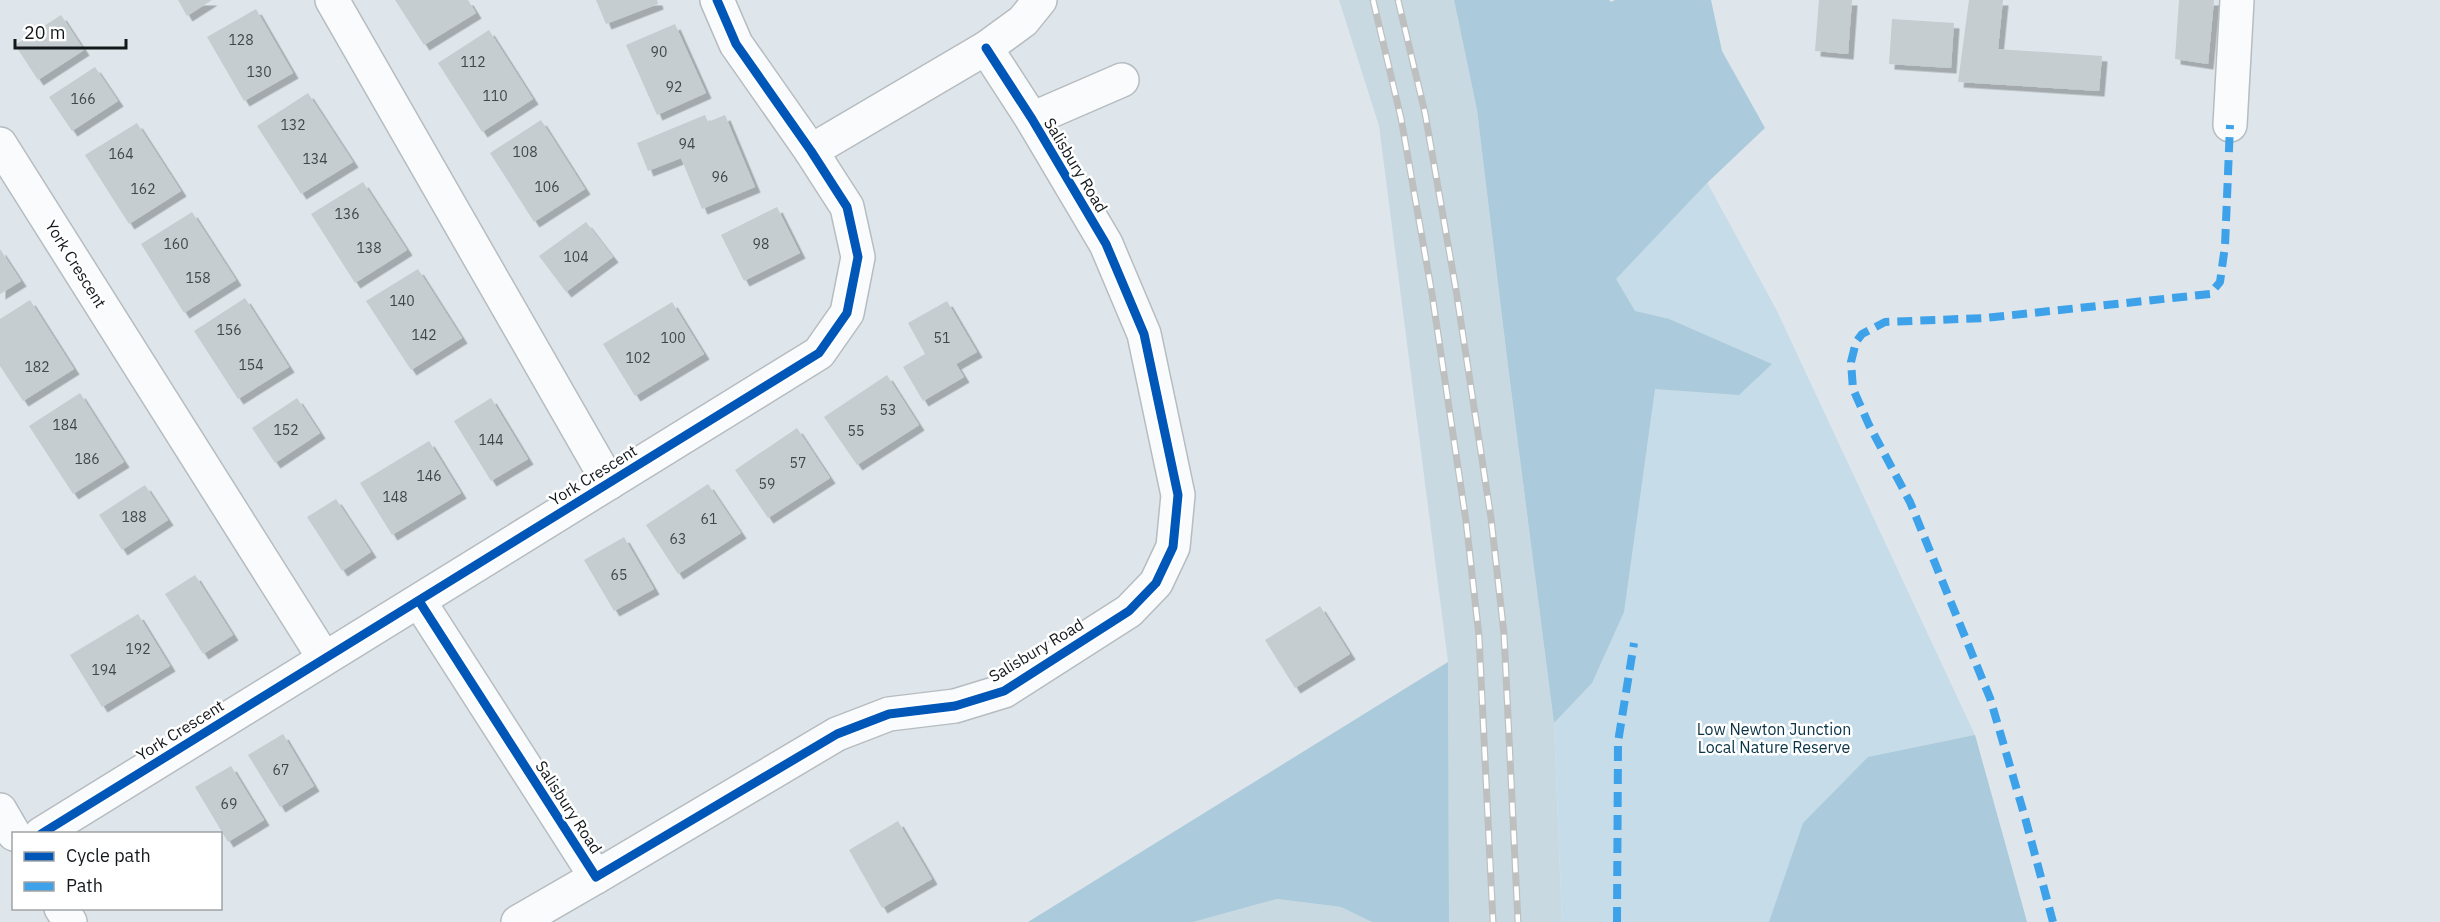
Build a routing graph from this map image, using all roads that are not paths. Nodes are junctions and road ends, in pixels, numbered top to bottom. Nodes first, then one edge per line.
1 (332, 0) edge
2 (717, 0) edge
3 (1040, 0) edge
4 (2237, 0) edge
5 (986, 48) junction
6 (1122, 80) dead end
7 (1032, 119) junction
8 (2230, 125) dead end
9 (0, 144) edge
10 (811, 151) junction
11 (609, 483) junction
12 (419, 601) junction
13 (324, 658) junction
14 (0, 810) edge
15 (13, 832) edge
16 (44, 832) edge
17 (596, 877) junction
18 (518, 922) edge

1 - 11 street, York Crescent
2 - 10 street, York Crescent
3 - 5 street
4 - 8 street
5 - 7 street, Salisbury Road
5 - 10 street
6 - 7 street
7 - 17 street, Salisbury Road
9 - 13 street, York Crescent
10 - 11 street, York Crescent
11 - 12 street, York Crescent
12 - 13 street, York Crescent
12 - 17 street, Salisbury Road
13 - 16 street, York Crescent
14 - 15 street
17 - 18 street, Salisbury Road

